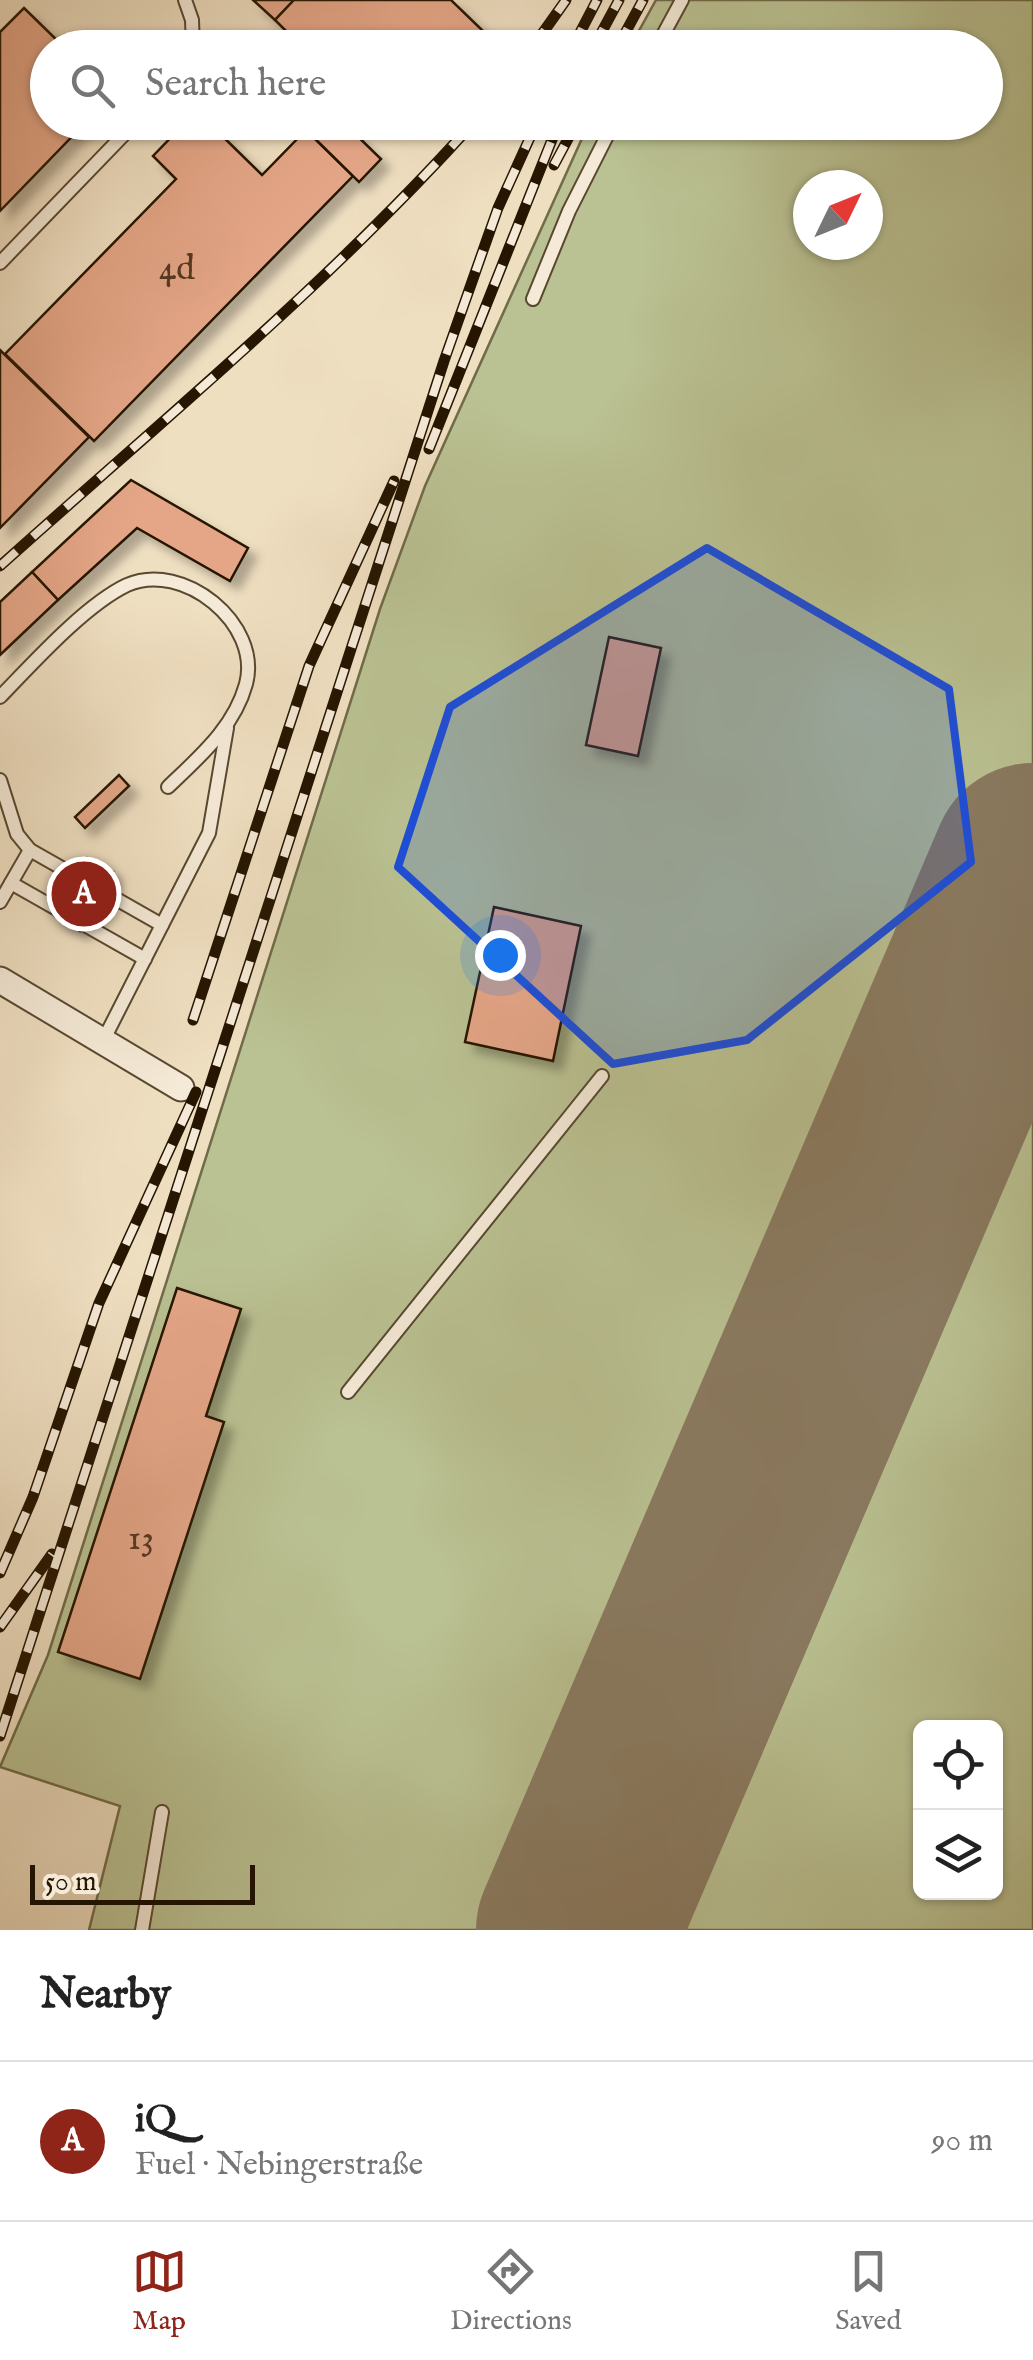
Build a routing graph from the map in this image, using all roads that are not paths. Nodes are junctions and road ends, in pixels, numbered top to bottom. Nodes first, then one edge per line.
1 (185, 0) edge
2 (682, 0) edge
3 (192, 30) edge
4 (666, 30) edge
5 (119, 140) edge
6 (605, 140) edge
7 (0, 263) edge
8 (533, 298) dead end
9 (0, 697) edge
10 (228, 726) junction
11 (0, 780) edge
12 (168, 787) dead end
13 (30, 850) junction
14 (11, 882) junction
15 (0, 902) edge
16 (162, 925) junction
17 (145, 959) junction
18 (0, 980) edge
19 (103, 1041) junction
20 (602, 1076) dead end
21 (181, 1088) dead end
22 (348, 1392) dead end
23 (162, 1812) dead end
24 (142, 1930) edge

1 - 3 lane
2 - 4 lane
5 - 7 lane
6 - 8 lane
9 - 10 lane
10 - 12 lane
10 - 16 lane
11 - 13 lane
13 - 14 lane
13 - 16 lane
14 - 15 lane
14 - 17 lane
16 - 17 lane
17 - 19 lane
18 - 19 street
19 - 21 street
20 - 22 lane
23 - 24 lane

